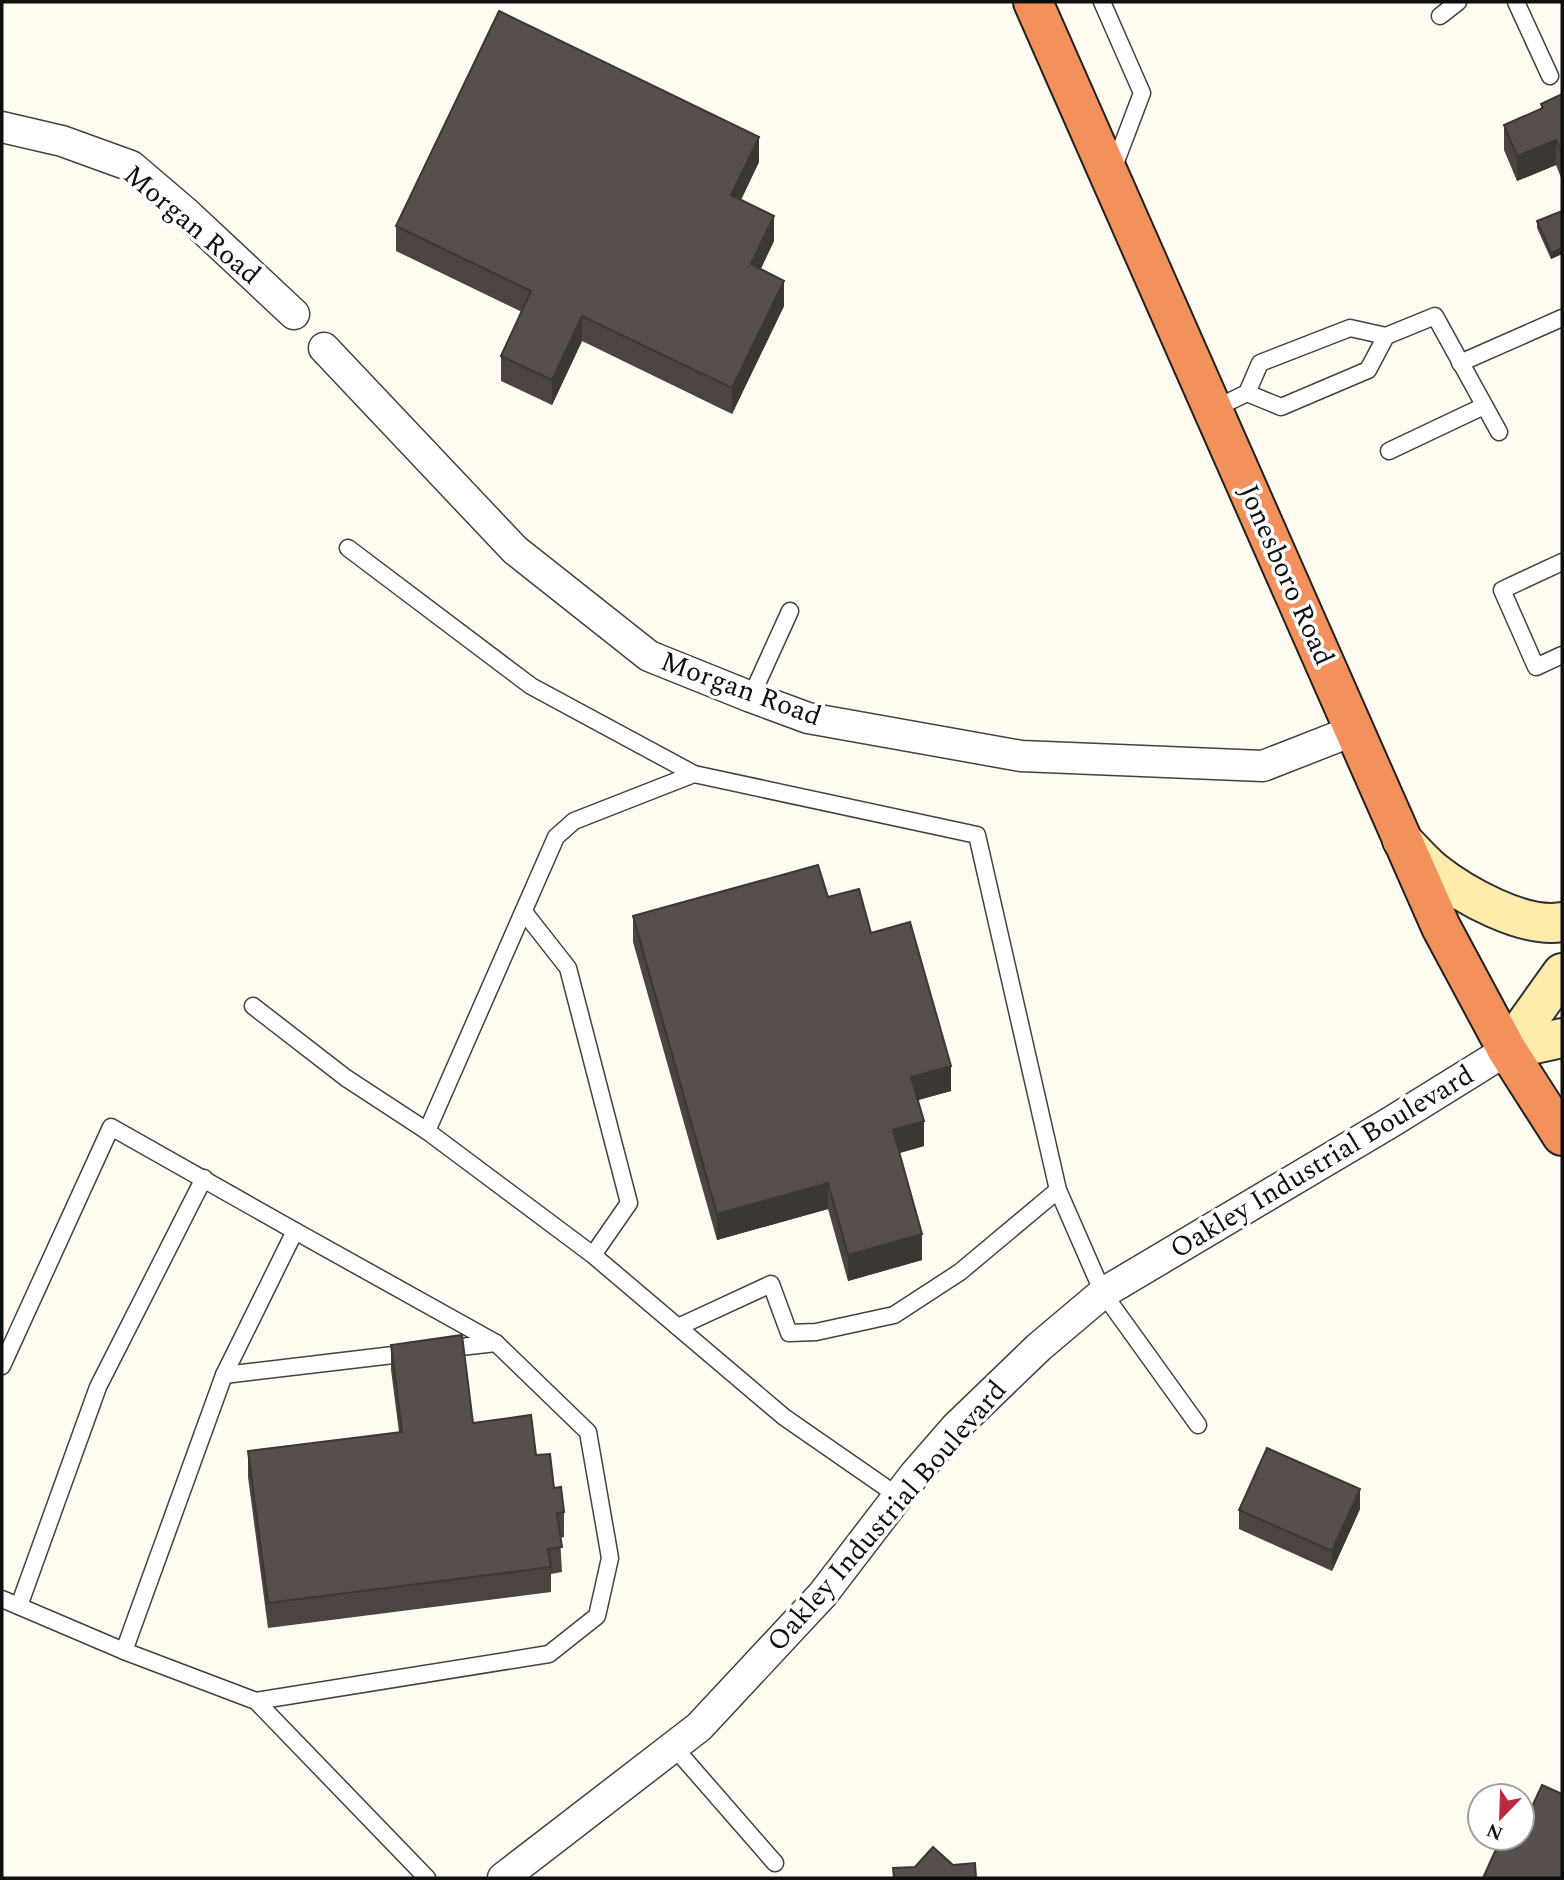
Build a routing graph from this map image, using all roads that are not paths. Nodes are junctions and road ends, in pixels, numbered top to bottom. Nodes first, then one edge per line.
1 (1033, 2) edge
2 (1102, 2) edge
3 (1458, 2) edge
4 (1516, 2) edge
5 (1440, 16) dead end
6 (1550, 76) dead end
7 (2, 127) edge
8 (1110, 177) junction
9 (294, 314) dead end
10 (1562, 318) edge
11 (1386, 336) junction
12 (324, 348) dead end
13 (1460, 363) junction
14 (1247, 393) junction
15 (1484, 407) junction
16 (1212, 411) junction
17 (1499, 432) dead end
18 (1389, 451) dead end
19 (348, 548) dead end
20 (1562, 562) edge
21 (790, 611) dead end
22 (1562, 655) edge
23 (751, 697) junction
24 (1355, 730) junction
25 (694, 774) junction
26 (1402, 840) junction
27 (524, 912) junction
28 (1562, 922) edge
29 (1562, 973) edge
30 (253, 1006) dead end
31 (1562, 1038) edge
32 (1507, 1050) junction
33 (427, 1131) junction
34 (1562, 1136) edge
35 (204, 1178) junction
36 (1058, 1190) junction
37 (295, 1231) junction
38 (593, 1255) junction
39 (1103, 1293) junction
40 (678, 1327) junction
41 (496, 1343) junction
42 (2, 1366) edge
43 (224, 1375) junction
44 (1198, 1425) dead end
45 (898, 1496) junction
46 (2, 1599) edge
47 (19, 1606) junction
48 (124, 1651) junction
49 (256, 1701) junction
50 (673, 1746) junction
51 (775, 1863) dead end
52 (427, 1878) edge
53 (503, 1878) edge

1 - 8 highway, Jonesboro Road
2 - 8 lane
3 - 5 lane
4 - 6 lane
7 - 9 street, Morgan Road
8 - 16 highway, Jonesboro Road
10 - 13 lane
11 - 13 lane
11 - 14 lane
11 - 14 lane
12 - 23 street, Morgan Road
13 - 15 lane
14 - 16 lane
15 - 17 lane
15 - 18 lane
16 - 24 highway, Jonesboro Road
19 - 25 lane
20 - 22 lane
21 - 23 lane
23 - 24 street, Morgan Road
24 - 26 highway, Jonesboro Road
25 - 27 lane
25 - 36 lane
26 - 28 street
26 - 32 highway, Jonesboro Road
27 - 33 lane
27 - 38 lane
29 - 32 street, Oakley Industrial Boulevard
30 - 33 lane
31 - 32 street, Oakley Industrial Boulevard
32 - 34 highway, Jonesboro Road
32 - 39 street, Oakley Industrial Boulevard
33 - 38 lane
35 - 37 lane
35 - 42 lane
35 - 47 lane
36 - 39 lane
36 - 40 lane
37 - 41 lane
37 - 43 lane
38 - 40 lane
39 - 44 lane
39 - 45 street, Oakley Industrial Boulevard
40 - 45 lane
41 - 43 lane
41 - 49 lane
43 - 48 lane
45 - 50 street, Oakley Industrial Boulevard
46 - 47 lane
47 - 48 lane
48 - 49 lane
49 - 52 lane
50 - 51 lane
50 - 53 street, Oakley Industrial Boulevard

